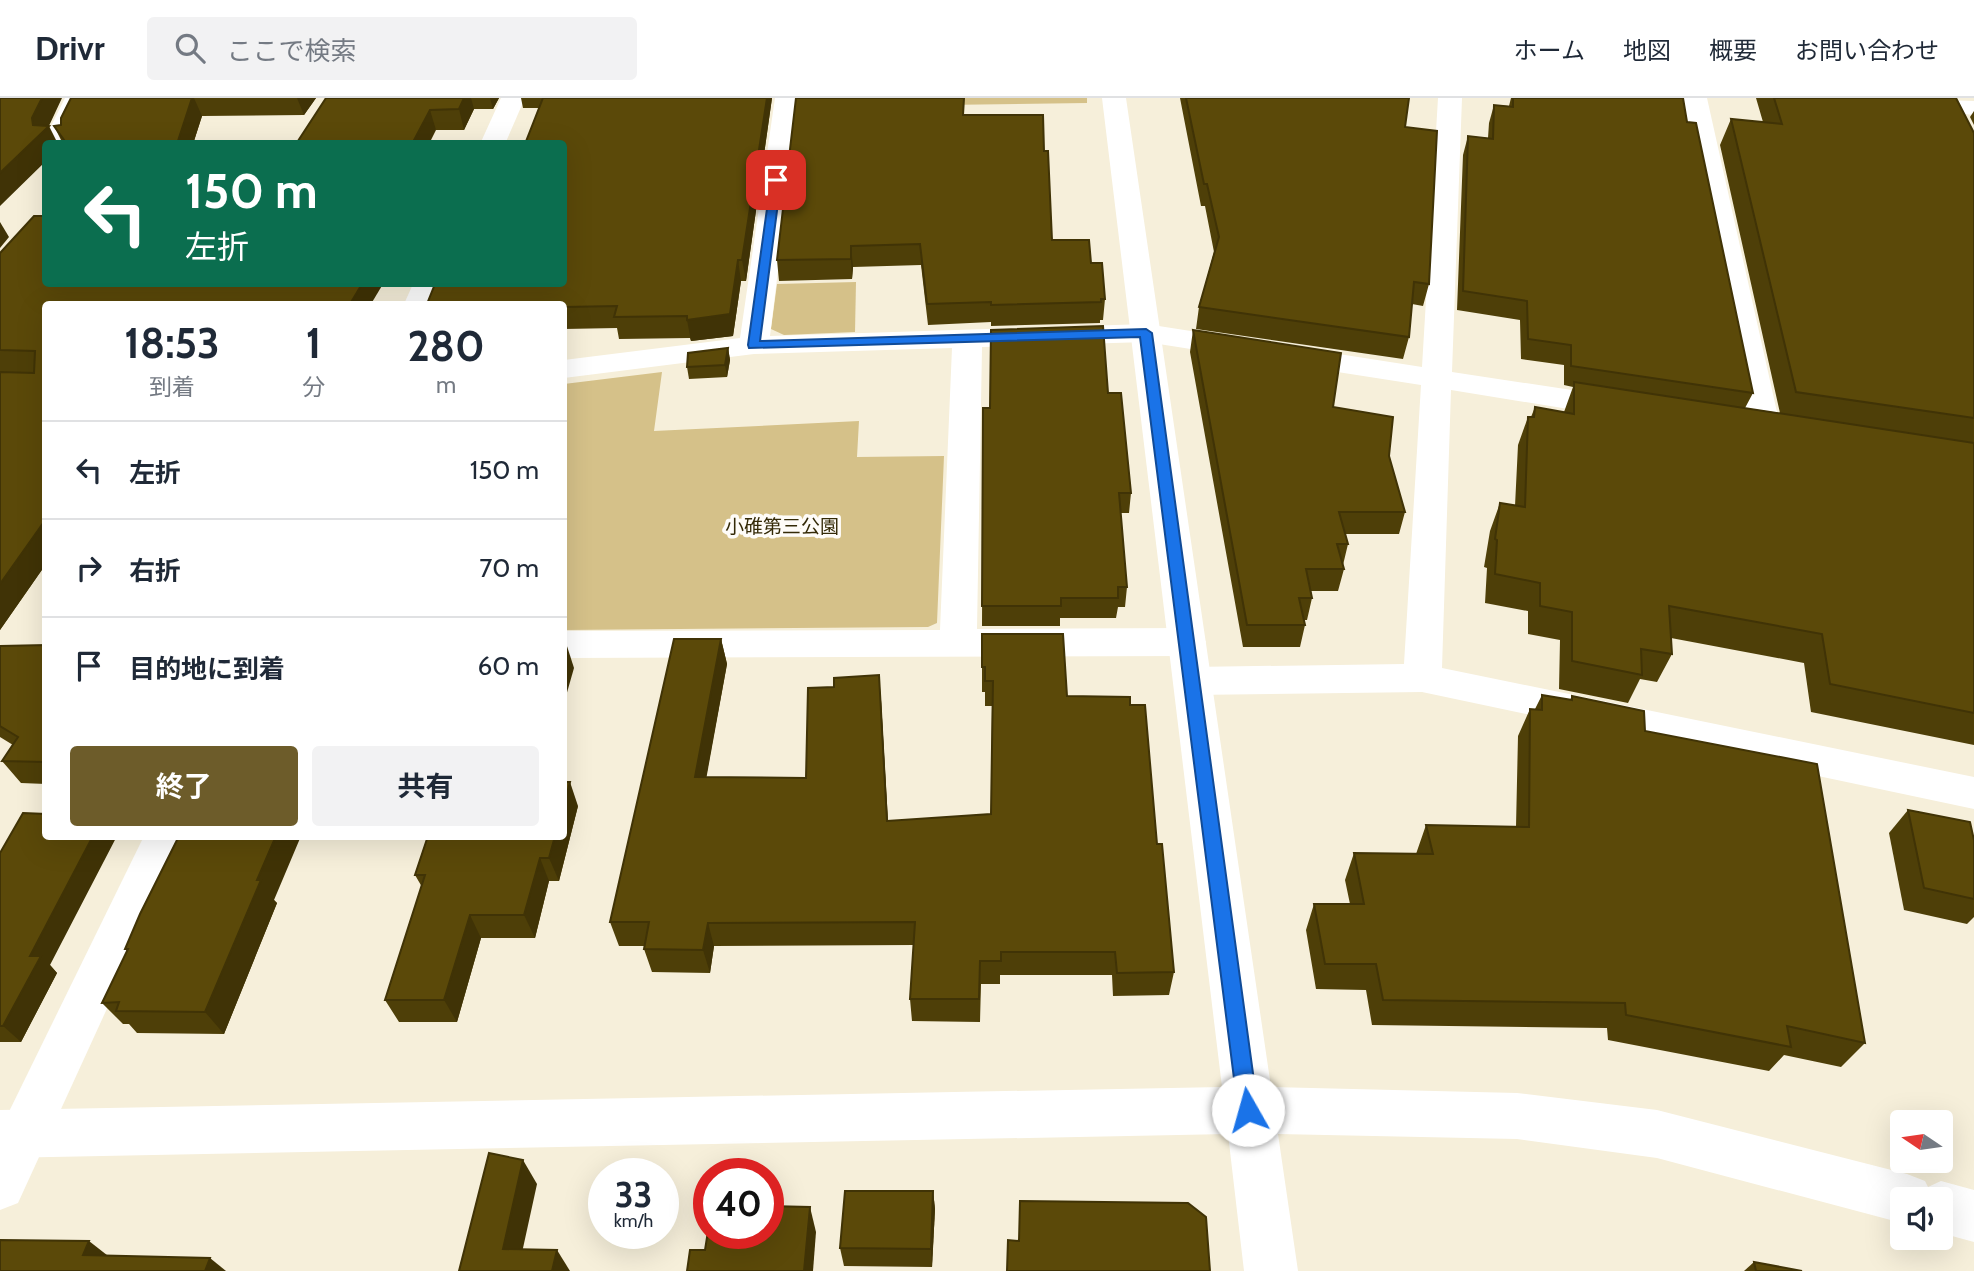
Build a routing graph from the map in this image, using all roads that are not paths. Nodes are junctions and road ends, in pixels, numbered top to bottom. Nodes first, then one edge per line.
1 (77, 98) edge
2 (513, 98) edge
3 (787, 98) edge
4 (1114, 98) edge
5 (1450, 98) edge
6 (1695, 98) edge
7 (1876, 98) edge
8 (1957, 110) edge
9 (57, 140) edge
10 (494, 140) edge
11 (1146, 333) junction
12 (967, 337) junction
13 (754, 345) junction
14 (567, 369) edge
15 (1436, 378) junction
16 (1642, 410) edge
17 (1765, 430) edge
18 (958, 642) junction
19 (1187, 642) junction
20 (567, 645) edge
21 (1422, 678) junction
22 (1192, 681) junction
23 (1974, 793) edge
24 (163, 840) edge
25 (1248, 1110) junction
26 (13, 1133) edge
27 (0, 1185) edge
28 (1890, 1195) edge
29 (1953, 1211) edge
30 (1974, 1216) edge
31 (1271, 1271) edge

1 - 9 street
2 - 10 street
3 - 13 street
4 - 11 street
5 - 15 street
6 - 17 street
7 - 8 street
11 - 12 street
11 - 15 street
11 - 19 street
12 - 13 street
12 - 18 street
13 - 14 street
15 - 16 street
15 - 21 street
18 - 19 street
18 - 20 street
19 - 22 street
21 - 22 street
21 - 23 street
22 - 25 street
24 - 26 street
25 - 26 street
25 - 28 street
25 - 31 street
26 - 27 street
29 - 30 street

